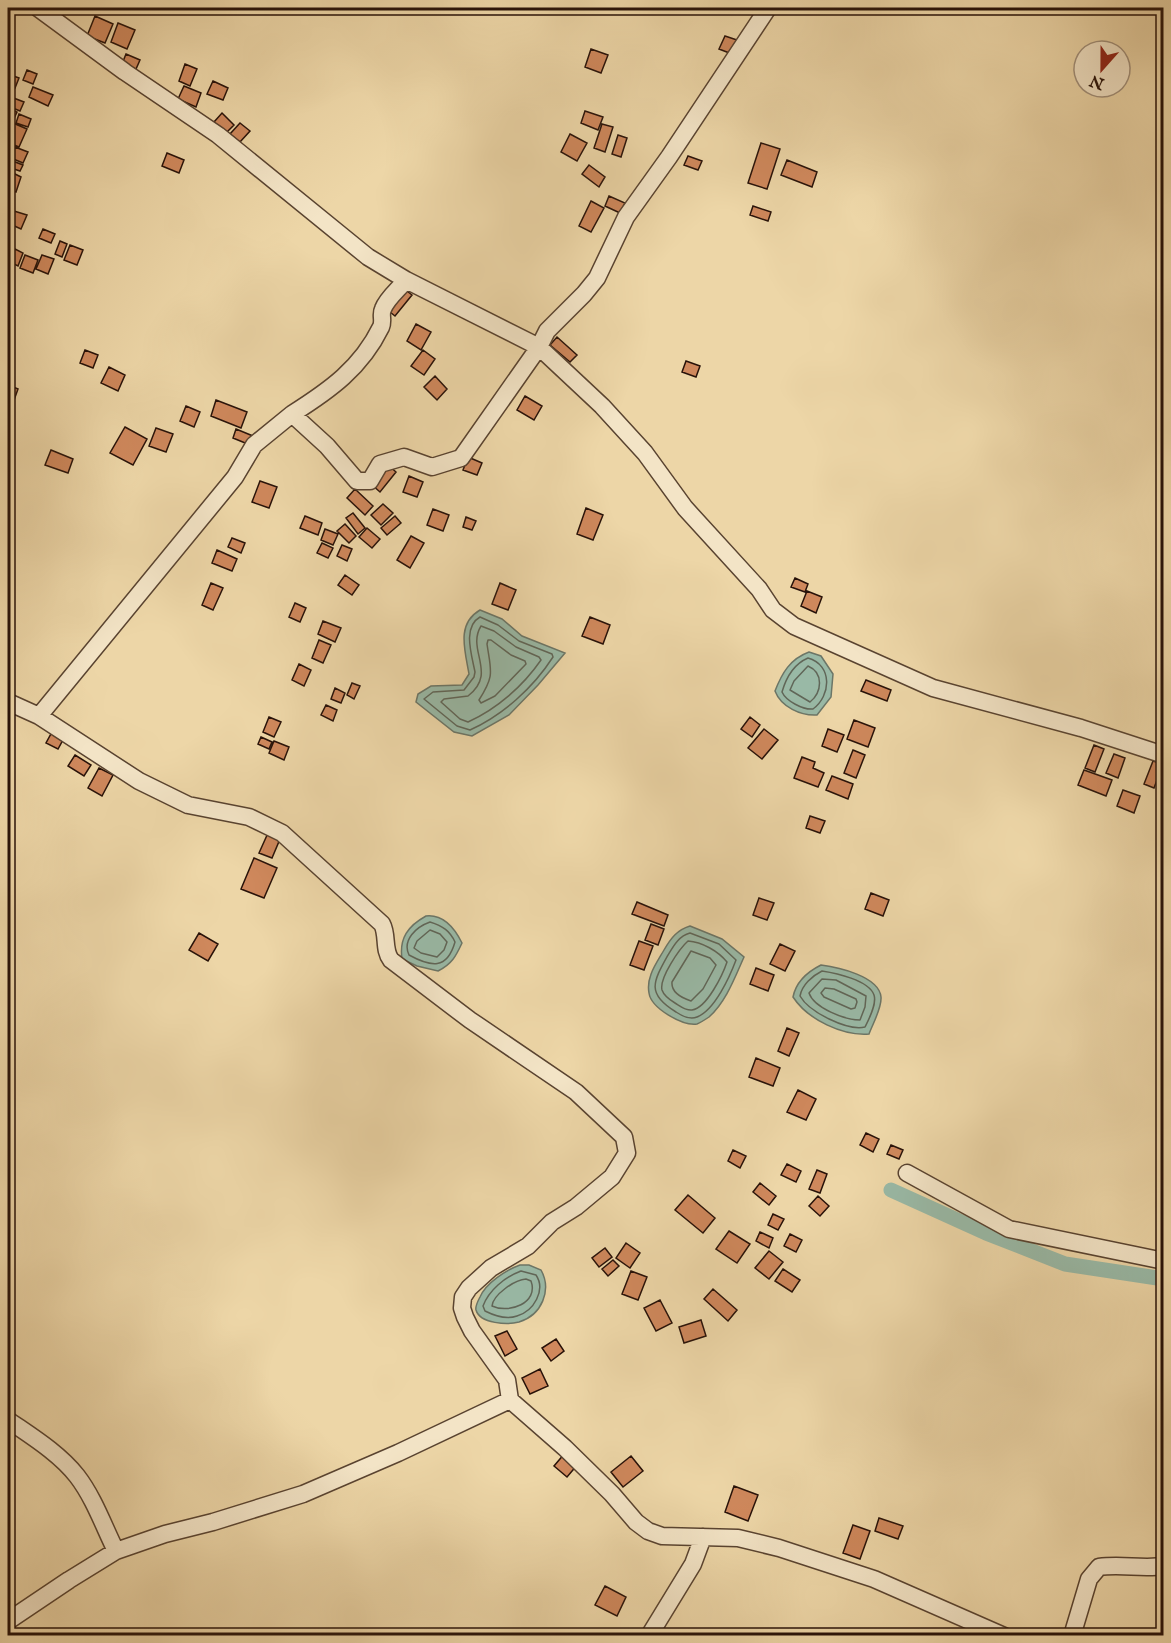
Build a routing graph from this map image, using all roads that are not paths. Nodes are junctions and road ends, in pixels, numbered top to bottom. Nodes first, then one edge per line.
1 (38, 8) edge
2 (768, 8) edge
3 (406, 280) junction
4 (539, 347) junction
5 (292, 414) junction
6 (8, 702) edge
7 (39, 716) junction
8 (1164, 755) edge
9 (906, 1173) dead end
10 (1164, 1261) edge
11 (510, 1400) junction
12 (8, 1419) edge
13 (703, 1537) junction
14 (116, 1551) junction
15 (1164, 1566) edge
16 (8, 1621) edge
17 (649, 1635) edge
18 (1004, 1635) edge
19 (1072, 1635) edge

1 - 3 street
2 - 4 street
3 - 4 street
3 - 5 street
4 - 5 street
4 - 8 street
5 - 7 street
6 - 7 street
7 - 11 street
9 - 10 street
11 - 13 street
11 - 14 street
12 - 14 street
13 - 17 street
13 - 18 street
14 - 16 street
15 - 19 street

